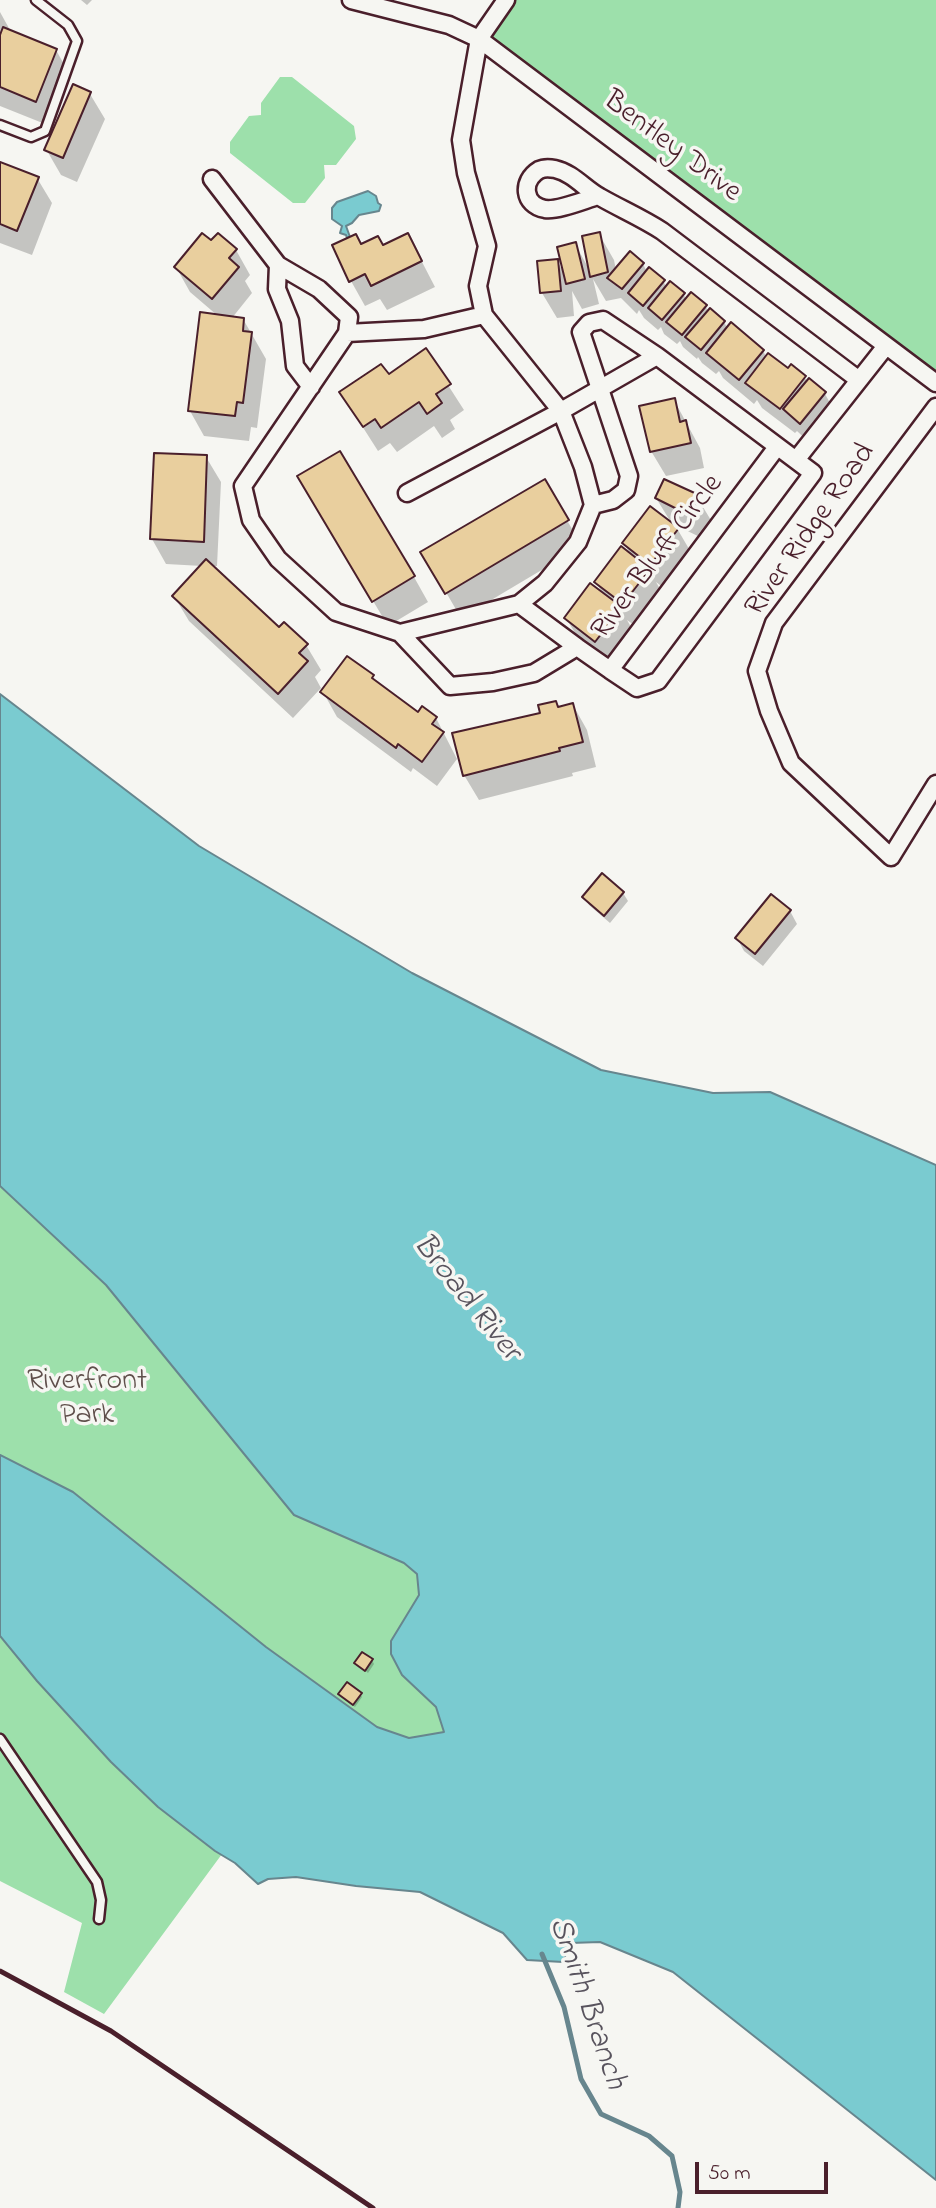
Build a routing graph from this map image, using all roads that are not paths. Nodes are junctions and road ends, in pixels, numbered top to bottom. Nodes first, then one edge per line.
1 (36, 0) edge
2 (351, 0) edge
3 (506, 0) edge
4 (479, 39) junction
5 (0, 125) edge
6 (212, 179) dead end
7 (598, 196) dead end
8 (278, 264) junction
9 (484, 316) junction
10 (347, 333) junction
11 (886, 346) junction
12 (657, 356) junction
13 (859, 380) junction
14 (936, 383) edge
15 (311, 387) junction
16 (601, 388) junction
17 (936, 407) edge
18 (561, 411) junction
19 (777, 447) junction
20 (796, 460) junction
21 (407, 493) dead end
22 (593, 505) junction
23 (519, 604) junction
24 (400, 633) junction
25 (577, 648) junction
26 (610, 670) junction
27 (936, 784) edge
28 (0, 1739) edge
29 (99, 1919) dead end

1 - 5 lane
2 - 4 street, Bentley Drive
3 - 4 street
4 - 9 street
4 - 11 street, Bentley Drive
6 - 8 street
7 - 13 street
8 - 10 street
8 - 15 street
9 - 10 street
9 - 18 street
10 - 15 street
11 - 13 street
11 - 14 street, Bentley Drive
12 - 16 street
12 - 16 street
12 - 19 street
13 - 20 street
15 - 24 street
16 - 18 street
16 - 22 street
17 - 27 street, River Ridge Road
18 - 21 street
18 - 22 street
19 - 20 street
19 - 26 street, River Bluff Circle
20 - 26 street
22 - 23 street
23 - 24 street
23 - 25 street, River Bluff Circle
24 - 25 street
25 - 26 street, River Bluff Circle
28 - 29 lane

